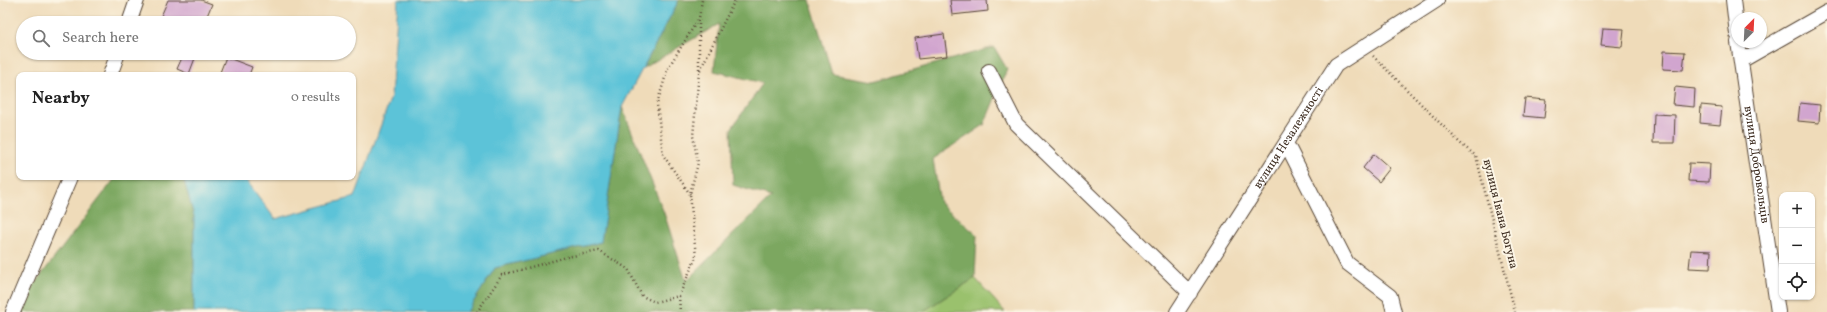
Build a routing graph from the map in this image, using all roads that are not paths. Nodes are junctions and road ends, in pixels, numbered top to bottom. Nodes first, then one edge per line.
1 (137, 0) edge
2 (1437, 0) edge
3 (1732, 0) edge
4 (1734, 12) edge
5 (1827, 12) edge
6 (131, 16) edge
7 (1739, 48) edge
8 (115, 60) edge
9 (1741, 61) junction
10 (989, 71) dead end
11 (111, 72) edge
12 (1286, 143) junction
13 (69, 180) edge
14 (1190, 292) junction
15 (13, 312) edge
16 (1177, 312) edge
17 (1394, 312) edge
18 (1778, 312) edge

1 - 6 street
2 - 12 street, вулиця Незалежності
3 - 4 street
5 - 9 street
7 - 9 street, вулиця Добровольців
8 - 11 street
9 - 18 street, вулиця Добровольців
10 - 14 street
12 - 14 street, вулиця Незалежності
12 - 17 street
13 - 15 street
14 - 16 street, вулиця Незалежності

